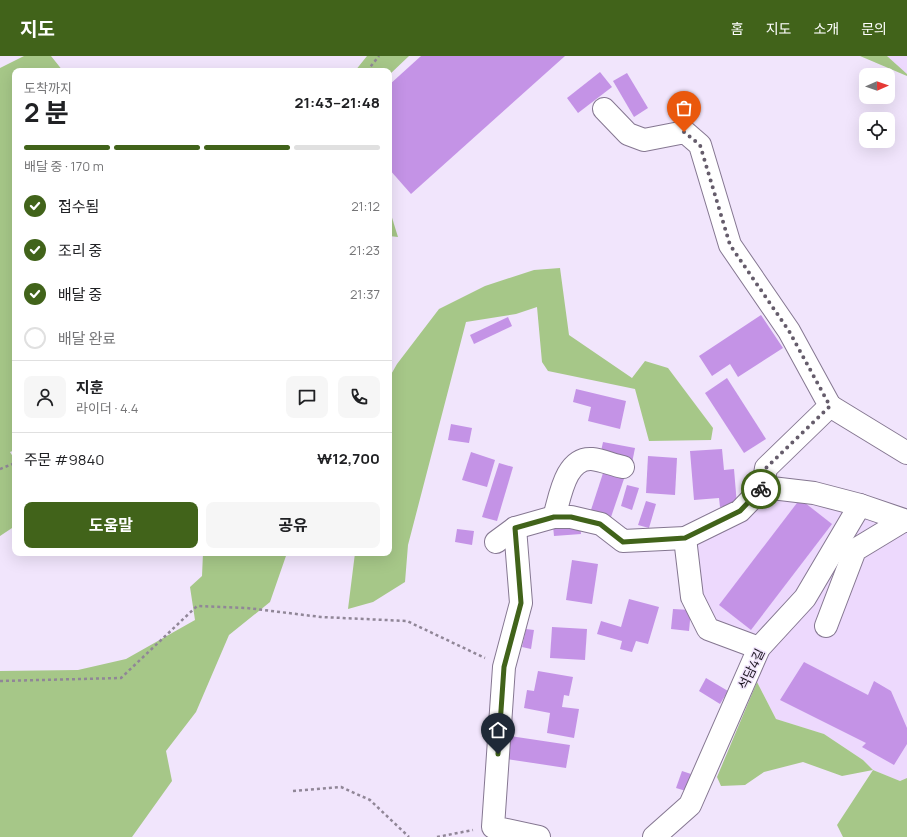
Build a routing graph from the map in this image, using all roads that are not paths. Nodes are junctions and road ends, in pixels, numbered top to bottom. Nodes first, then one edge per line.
1 (604, 109) dead end
2 (830, 406) junction
3 (907, 453) edge
4 (623, 467) dead end
5 (762, 487) junction
6 (860, 506) junction
7 (554, 517) junction
8 (905, 521) edge
9 (515, 528) junction
10 (685, 538) junction
11 (496, 542) dead end
12 (826, 626) dead end
13 (759, 648) junction
14 (538, 837) edge
15 (654, 837) edge

1 - 2 street
2 - 3 street
2 - 5 street
4 - 7 street
5 - 6 street
5 - 10 street
6 - 8 street
6 - 13 street, 석담4길
7 - 9 street
7 - 10 street
8 - 12 street
9 - 11 street
9 - 14 street
10 - 13 street
13 - 15 street, 석담4길

